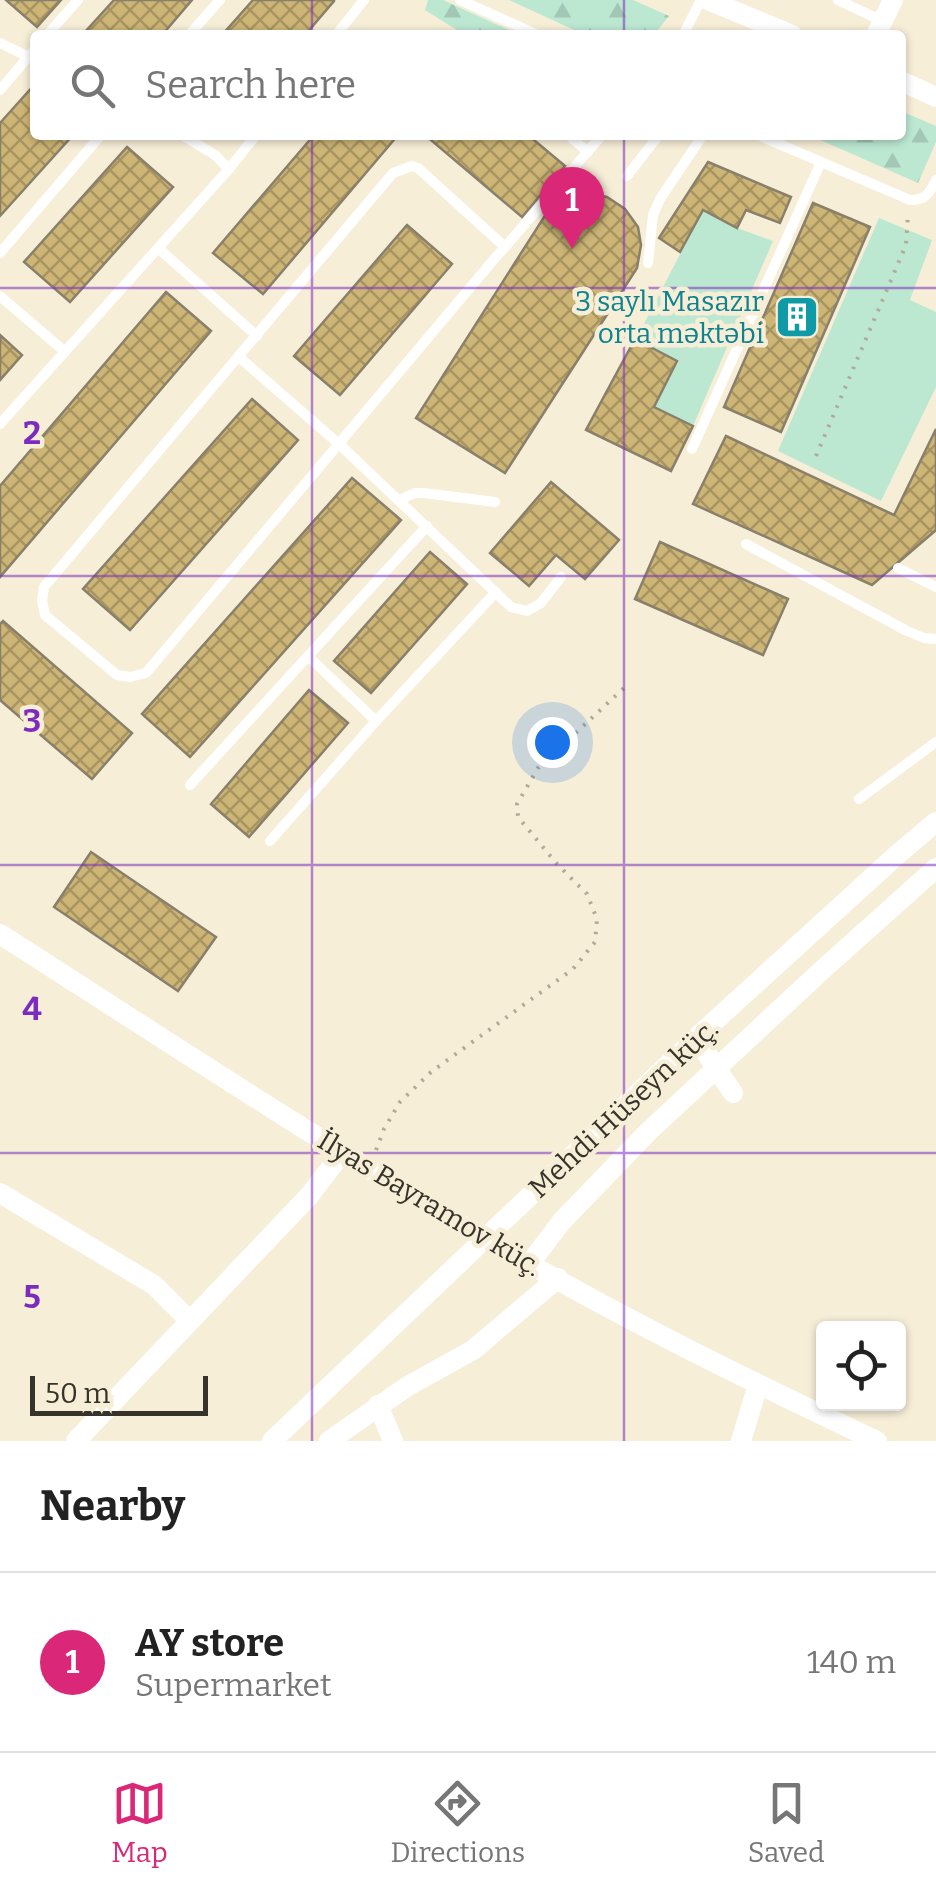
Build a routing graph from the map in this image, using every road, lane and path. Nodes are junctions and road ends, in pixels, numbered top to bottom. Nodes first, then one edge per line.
1 (78, 0) edge
2 (220, 0) edge
3 (364, 0) edge
4 (460, 0) edge
5 (705, 0) edge
6 (838, 0) edge
7 (892, 0) edge
8 (879, 28) edge
9 (51, 30) edge
10 (193, 30) edge
11 (340, 30) edge
12 (527, 30) edge
13 (686, 30) edge
14 (764, 30) edge
15 (0, 42) edge
16 (30, 54) edge
17 (30, 58) edge
18 (906, 83) edge
19 (0, 90) edge
20 (936, 97) edge
21 (97, 140) edge
22 (190, 140) edge
23 (252, 140) edge
24 (574, 140) edge
25 (598, 140) edge
26 (655, 140) edge
27 (700, 140) edge
28 (770, 140) edge
29 (588, 152) junction
30 (821, 162) junction
31 (229, 168) junction
32 (627, 176) dead end
33 (936, 180) edge
34 (910, 200) junction
35 (505, 247) junction
36 (158, 248) junction
37 (0, 253) edge
38 (648, 263) dead end
39 (0, 296) edge
40 (257, 336) junction
41 (64, 351) junction
42 (239, 357) junction
43 (0, 424) edge
44 (338, 444) junction
45 (692, 449) dead end
46 (816, 456) dead end
47 (398, 500) junction
48 (495, 502) dead end
49 (427, 526) junction
50 (746, 544) dead end
51 (898, 568) dead end
52 (561, 577) dead end
53 (936, 588) edge
54 (496, 592) junction
55 (930, 638) edge
56 (936, 648) edge
57 (309, 656) junction
58 (625, 687) dead end
59 (376, 721) junction
60 (936, 742) edge
61 (190, 785) dead end
62 (859, 800) dead end
63 (936, 822) edge
64 (270, 841) dead end
65 (898, 854) junction
66 (932, 876) edge
67 (0, 934) edge
68 (696, 1038) junction
69 (716, 1068) junction
70 (732, 1093) dead end
71 (342, 1152) junction
72 (369, 1169) junction
73 (0, 1193) edge
74 (484, 1238) junction
75 (530, 1263) junction
76 (558, 1278) junction
77 (189, 1320) junction
78 (758, 1385) junction
79 (378, 1405) junction
80 (76, 1441) edge
81 (272, 1441) edge
82 (329, 1441) edge
83 (394, 1441) edge
84 (741, 1441) edge
85 (878, 1441) edge

1 - 9 lane
2 - 10 lane
3 - 11 lane
4 - 12 lane
5 - 13 lane
5 - 14 street
6 - 8 lane
7 - 8 street
15 - 16 lane
17 - 19 lane
18 - 20 street
21 - 37 lane
22 - 31 lane
23 - 31 lane
24 - 29 lane
25 - 29 lane
26 - 32 lane
27 - 38 lane
28 - 30 lane
29 - 35 lane
30 - 34 lane
30 - 45 lane
31 - 36 lane
33 - 34 lane
34 - 46 path
35 - 40 lane
35 - 44 lane
36 - 40 lane
36 - 41 lane
39 - 41 lane
40 - 42 lane
41 - 43 lane
42 - 44 lane
42 - 44 lane
44 - 47 lane
47 - 48 lane
47 - 49 lane
49 - 54 lane
49 - 57 lane
50 - 55 lane
51 - 53 lane
52 - 54 lane
54 - 59 lane
55 - 56 lane
57 - 59 lane
57 - 61 lane
58 - 72 path
59 - 64 lane
60 - 62 lane
63 - 65 street, Mehdi Hüseyn küç.
65 - 66 street
65 - 68 street, Mehdi Hüseyn küç.
66 - 69 street
67 - 71 street, İlyas Bayramov küç.
68 - 69 street
68 - 74 street, Mehdi Hüseyn küç.
69 - 70 street
69 - 75 street
71 - 72 street, İlyas Bayramov küç.
71 - 77 street
72 - 74 street, İlyas Bayramov küç.
73 - 77 street
74 - 75 street, İlyas Bayramov küç.
74 - 81 street, Mehdi Hüseyn küç.
75 - 76 street, İlyas Bayramov küç.
76 - 78 street, İlyas Bayramov küç.
76 - 79 street
77 - 80 street
78 - 84 street
78 - 85 street, İlyas Bayramov küç.
79 - 82 street
79 - 83 street

